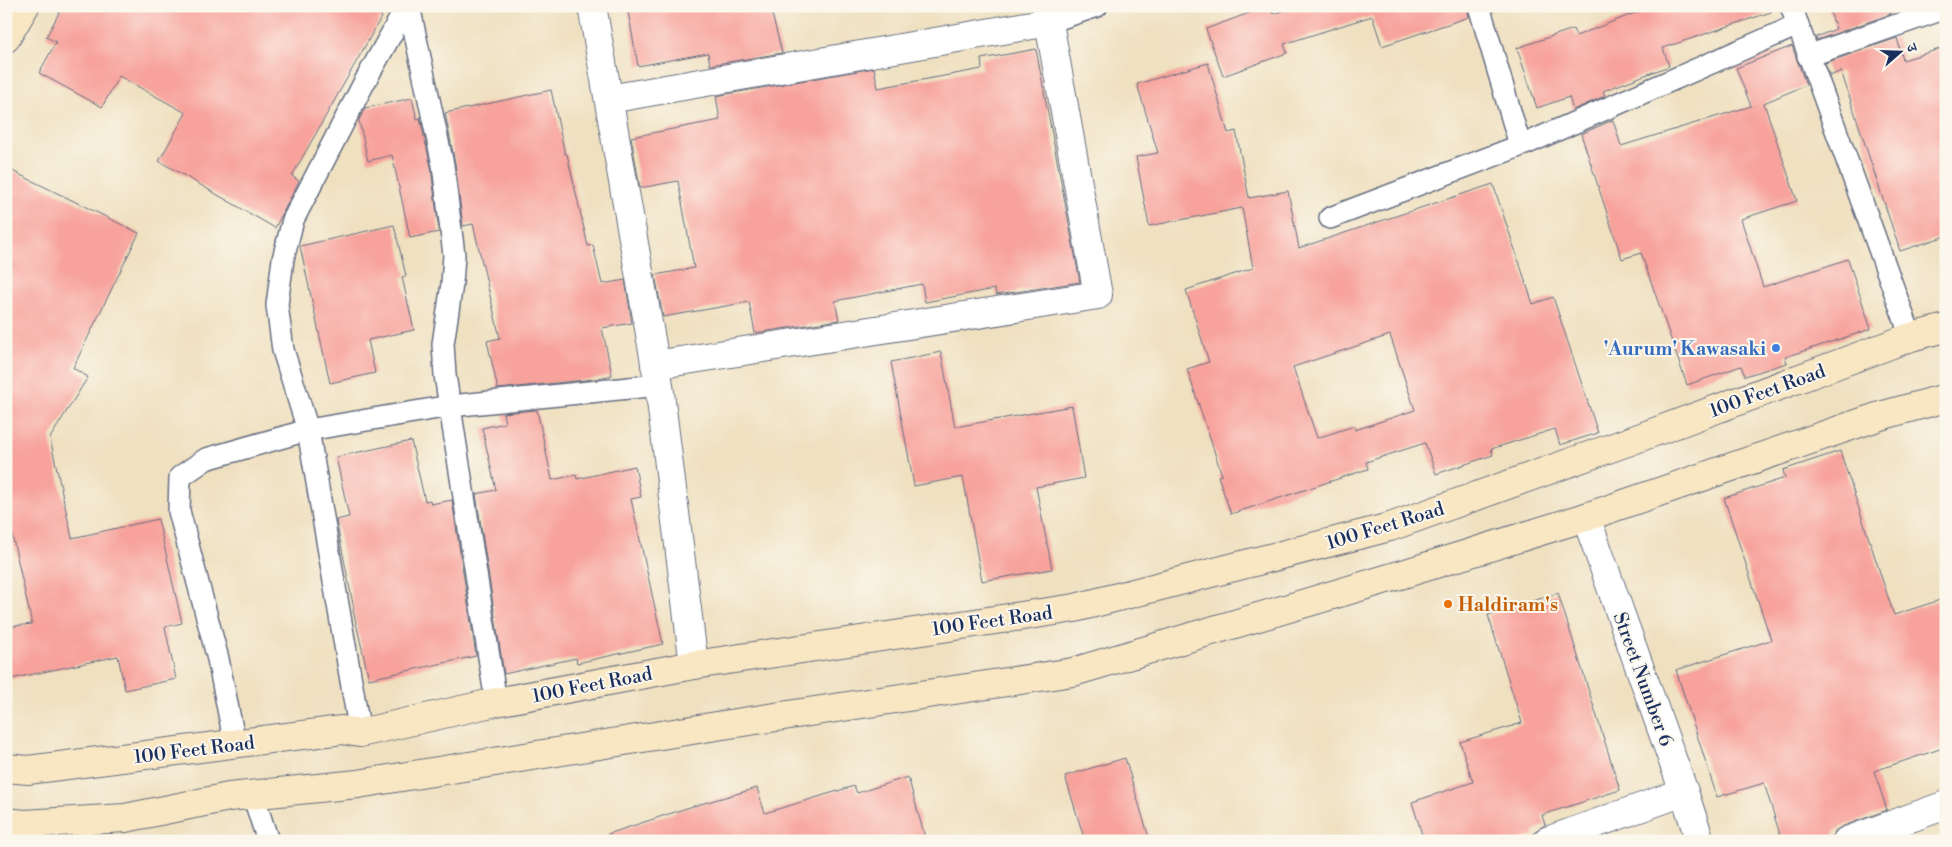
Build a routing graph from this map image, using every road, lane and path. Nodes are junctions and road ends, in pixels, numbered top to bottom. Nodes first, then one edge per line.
1 (25, 6) edge
2 (408, 6) edge
3 (592, 6) edge
4 (1097, 6) edge
5 (1479, 6) edge
6 (1946, 8) edge
7 (1924, 11) edge
8 (1048, 14) edge
9 (1794, 16) edge
10 (6, 38) edge
11 (1808, 56) junction
12 (609, 99) junction
13 (1520, 145) junction
14 (1330, 218) dead end
15 (1946, 328) edge
16 (1911, 336) junction
17 (657, 375) junction
18 (1946, 398) edge
19 (450, 406) junction
20 (308, 430) junction
21 (1586, 517) junction
22 (694, 665) junction
23 (496, 702) junction
24 (360, 733) junction
25 (235, 744) junction
26 (6, 768) edge
27 (1684, 792) junction
28 (253, 795) junction
29 (1946, 805) edge
30 (6, 822) edge
31 (268, 841) edge
32 (1547, 841) edge
33 (1700, 841) edge
34 (1847, 841) edge

1 - 10 street
2 - 19 lane
2 - 20 lane
3 - 12 street
4 - 8 lane
5 - 13 lane
6 - 7 lane
7 - 11 lane
8 - 12 street
8 - 17 street
9 - 11 lane
9 - 13 lane
11 - 16 lane
12 - 17 street
13 - 14 lane
15 - 16 street, 100 Feet Road
16 - 22 street, 100 Feet Road
17 - 19 lane
17 - 22 street
18 - 21 street
19 - 20 lane
19 - 23 lane
20 - 24 lane
20 - 25 lane
21 - 27 street, Street Number 6
21 - 28 street
22 - 23 street, 100 Feet Road
23 - 24 street, 100 Feet Road
24 - 25 street, 100 Feet Road
25 - 26 street, 100 Feet Road
27 - 32 street
27 - 33 street, Street Number 6
28 - 30 street
28 - 31 lane
29 - 34 street

